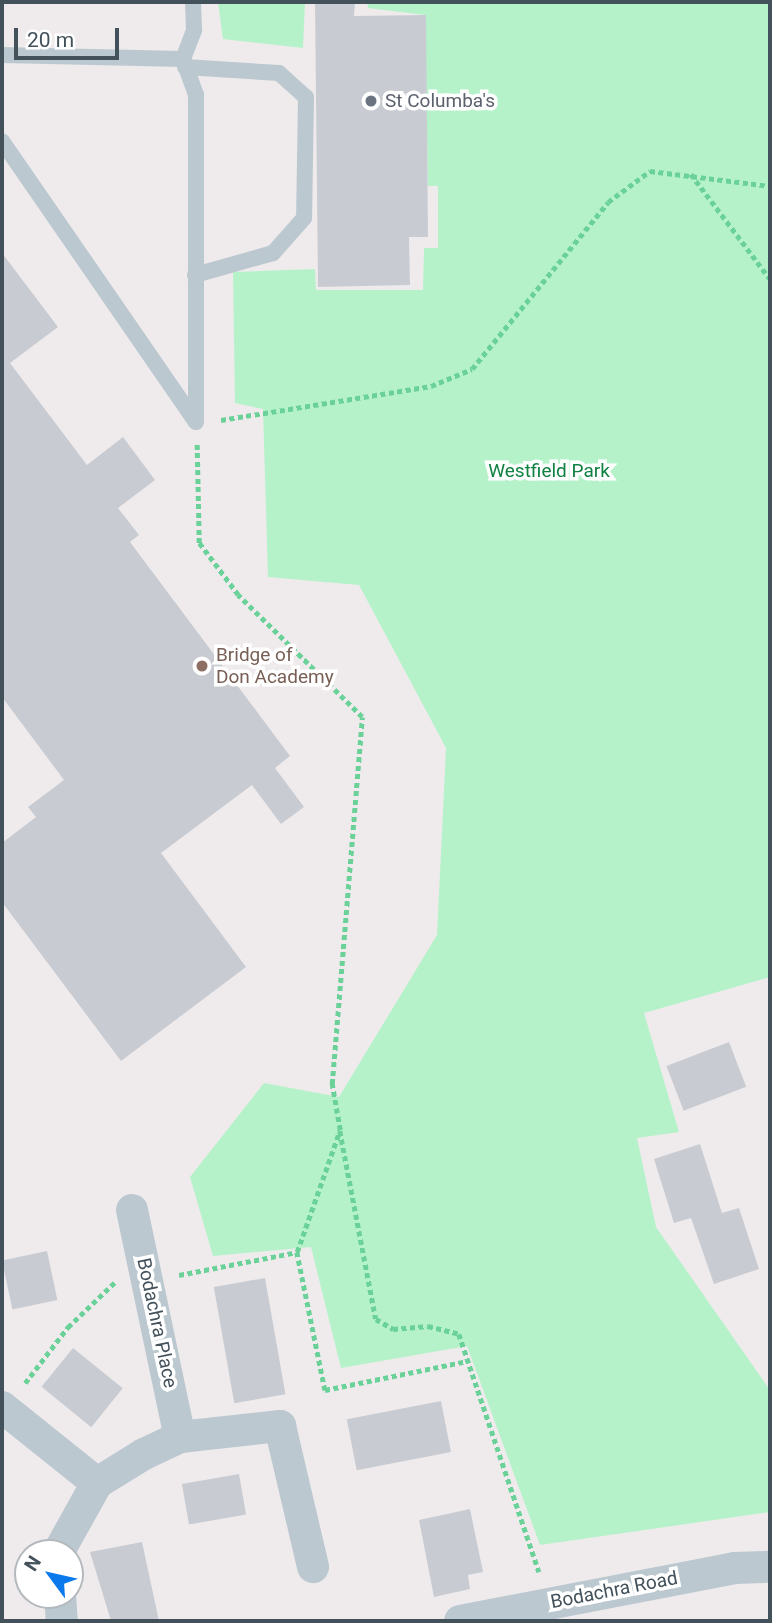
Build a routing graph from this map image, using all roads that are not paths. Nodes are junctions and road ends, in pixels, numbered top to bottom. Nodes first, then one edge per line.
1 (193, 2) edge
2 (2, 55) edge
3 (184, 63) junction
4 (2, 141) edge
5 (195, 275) junction
6 (132, 1210) dead end
7 (3, 1410) edge
8 (180, 1437) junction
9 (97, 1483) junction
10 (66, 1539) edge
11 (313, 1567) dead end
12 (770, 1567) edge
13 (531, 1614) edge
14 (460, 1621) edge

1 - 3 lane
2 - 3 lane
3 - 5 lane
3 - 5 lane
4 - 5 lane
6 - 8 street, Bodachra Place
7 - 9 street
8 - 9 street
8 - 11 street
9 - 10 street
12 - 13 street, Bodachra Road
13 - 14 street, Bodachra Road

